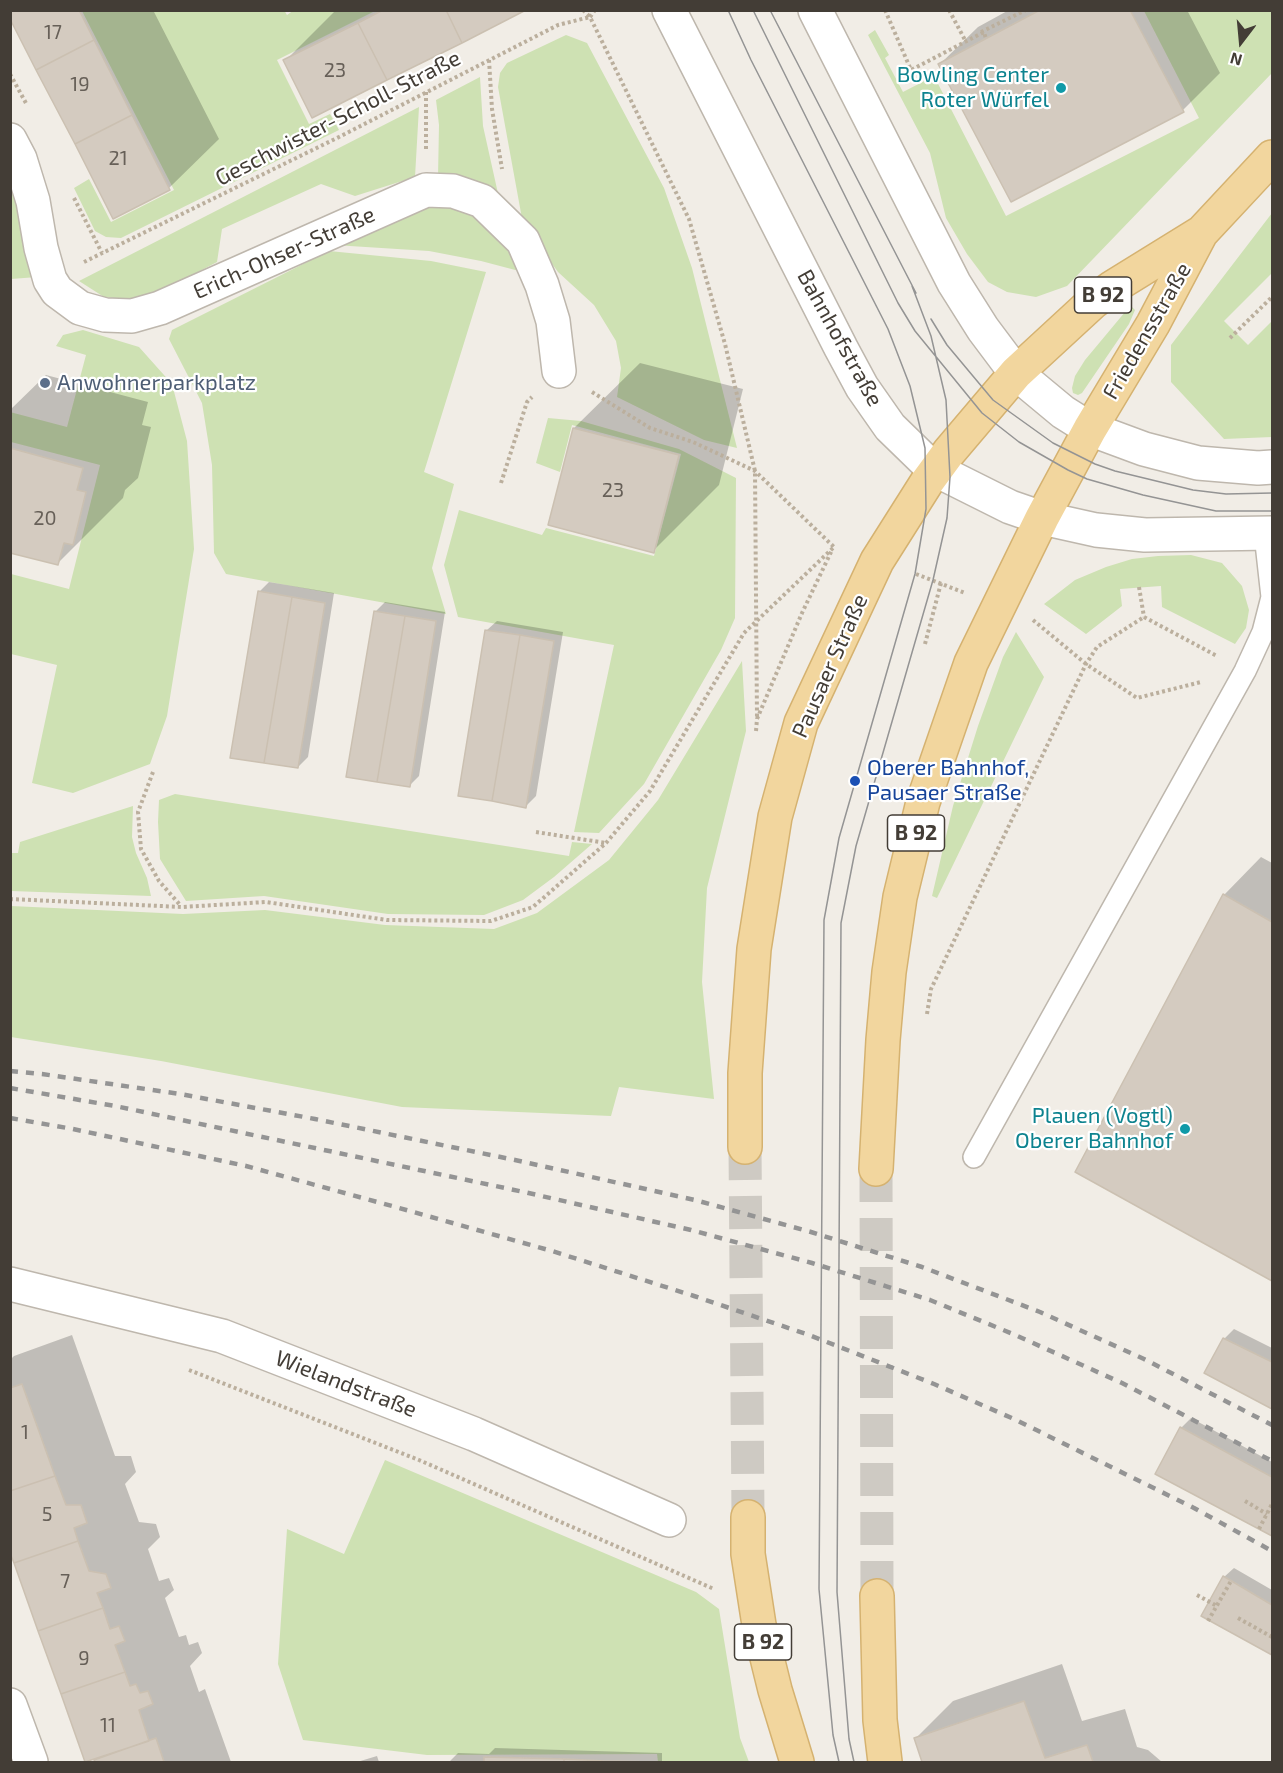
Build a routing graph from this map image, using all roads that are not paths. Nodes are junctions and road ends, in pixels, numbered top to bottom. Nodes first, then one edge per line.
1 (669, 10) edge
2 (815, 10) edge
3 (10, 140) edge
4 (1272, 157) edge
5 (1202, 232) junction
6 (559, 371) road end
7 (1016, 373) junction
8 (1090, 429) junction
9 (1272, 467) edge
10 (937, 469) junction
11 (1042, 518) junction
12 (1269, 534) edge
13 (745, 1147) tunnel mouth
14 (974, 1157) dead end
15 (876, 1169) tunnel mouth
16 (10, 1284) edge
17 (748, 1517) tunnel mouth
18 (669, 1520) dead end
19 (877, 1596) tunnel mouth
20 (10, 1705) edge
21 (31, 1762) edge
22 (797, 1762) edge
23 (885, 1762) edge

1 - 10 street, Bahnhofstraße
2 - 7 street
3 - 6 street, Erich-Ohser-Straße
4 - 5 main road, Friedensstraße / B 92
5 - 7 main road, Friedensstraße / B 92
5 - 8 main road, Friedensstraße / B 92
7 - 8 street
7 - 10 main road, Pausaer Straße / B 92
8 - 9 street
8 - 11 main road, B 92
10 - 11 street, Bahnhofstraße
10 - 13 main road, Pausaer Straße / B 92
11 - 12 street, Bahnhofstraße
11 - 15 main road, B 92
12 - 14 lane
16 - 18 street, Wielandstraße
17 - 22 main road, B 92
19 - 23 main road
20 - 21 street

